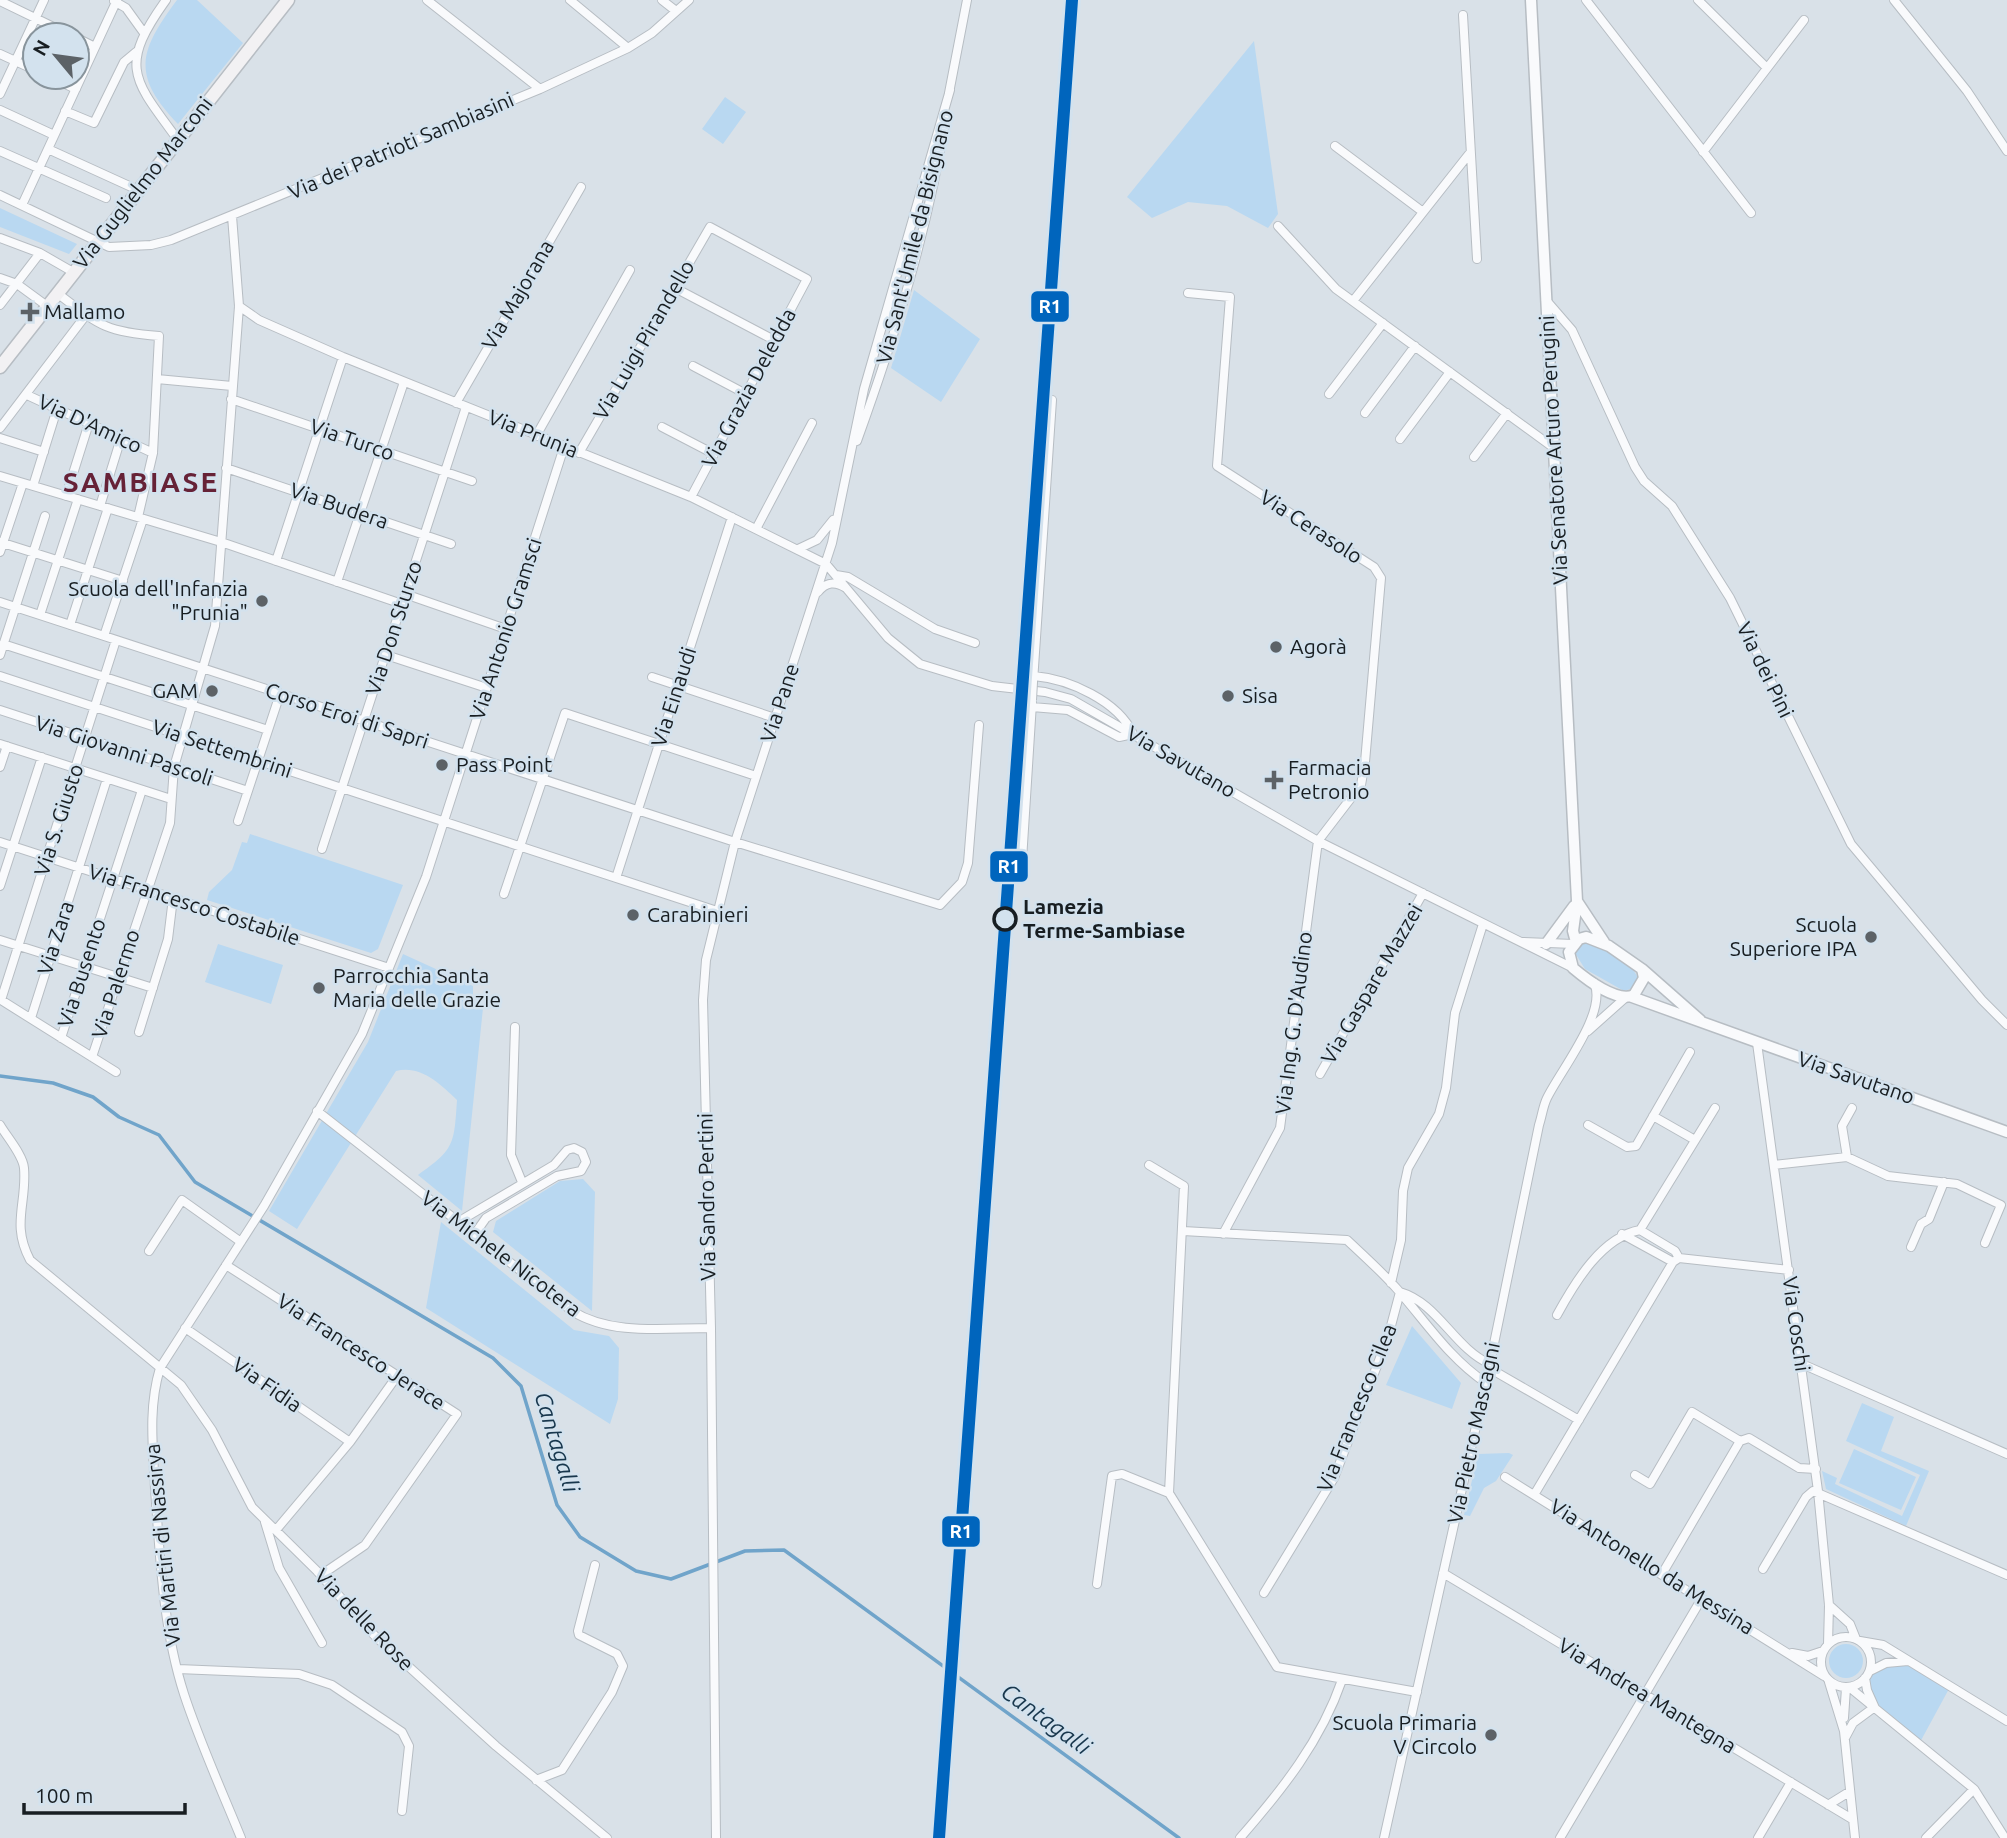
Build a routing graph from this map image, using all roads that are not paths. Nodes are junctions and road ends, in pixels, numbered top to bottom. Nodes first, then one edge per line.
1 (44, 0) edge
2 (166, 0) edge
3 (288, 0) edge
4 (427, 0) edge
5 (570, 0) edge
6 (662, 0) edge
7 (689, 0) edge
8 (967, 0) edge
9 (1531, 0) edge
10 (1586, 0) edge
11 (1698, 0) edge
12 (1894, 0) edge
13 (0, 1) edge
14 (115, 1) edge
15 (676, 11) junction
16 (1463, 15) dead end
17 (36, 18) junction
18 (1804, 20) dead end
19 (42, 21) edge
20 (144, 33) junction
21 (91, 45) edge
22 (95, 47) junction
23 (628, 48) junction
24 (136, 52) junction
25 (0, 54) edge
26 (91, 56) edge
27 (16, 61) junction
28 (21, 63) edge
29 (1767, 68) junction
30 (540, 89) junction
31 (950, 90) junction
32 (75, 91) edge
33 (0, 94) edge
34 (0, 110) edge
35 (65, 111) junction
36 (54, 135) junction
37 (178, 140) junction
38 (1335, 146) dead end
39 (48, 149) junction
40 (0, 151) edge
41 (2007, 151) edge
42 (1703, 152) junction
43 (1469, 154) junction
44 (38, 168) junction
45 (580, 187) dead end
46 (138, 190) junction
47 (0, 195) edge
48 (106, 198) dead end
49 (22, 205) junction
50 (1423, 212) junction
51 (1751, 213) dead end
52 (232, 216) junction
53 (1278, 226) dead end
54 (0, 238) edge
55 (96, 242) junction
56 (40, 253) junction
57 (1477, 259) dead end
58 (630, 270) dead end
59 (73, 272) junction
60 (0, 278) edge
61 (807, 279) joint
62 (17, 284) junction
63 (674, 288) junction
64 (57, 293) junction
65 (1188, 293) dead end
66 (1546, 300) junction
67 (1353, 301) junction
68 (0, 305) edge
69 (47, 306) junction
70 (239, 306) junction
71 (86, 315) junction
72 (1383, 323) junction
73 (774, 340) junction
74 (1415, 346) junction
75 (343, 357) junction
76 (693, 366) dead end
77 (0, 367) edge
78 (1450, 372) junction
79 (157, 379) junction
80 (404, 382) junction
81 (232, 386) junction
82 (746, 394) junction
83 (1329, 394) dead end
84 (27, 395) junction
85 (231, 399) junction
86 (1052, 401) dead end
87 (457, 403) junction
88 (466, 407) junction
89 (57, 409) junction
90 (1365, 413) dead end
91 (1507, 414) junction
92 (89, 423) junction
93 (812, 423) dead end
94 (662, 427) dead end
95 (0, 428) edge
96 (319, 429) junction
97 (536, 436) junction
98 (0, 438) edge
99 (121, 438) junction
100 (1400, 439) dead end
101 (564, 447) junction
102 (1554, 448) junction
103 (381, 450) junction
104 (44, 452) junction
105 (153, 453) junction
106 (579, 453) junction
107 (714, 454) junction
108 (1474, 457) dead end
109 (850, 463) junction
110 (226, 468) junction
111 (445, 472) junction
112 (0, 476) edge
113 (472, 481) dead end
114 (23, 483) junction
115 (33, 486) junction
116 (298, 492) junction
117 (66, 496) junction
118 (691, 497) junction
119 (78, 499) junction
120 (104, 507) junction
121 (838, 511) junction
122 (360, 513) junction
123 (45, 516) dead end
124 (732, 517) junction
125 (141, 518) junction
126 (756, 529) junction
127 (425, 535) junction
128 (2, 542) edge
129 (221, 542) junction
130 (451, 544) dead end
131 (797, 549) junction
132 (0, 552) edge
133 (33, 552) junction
134 (58, 560) junction
135 (276, 561) junction
136 (826, 564) junction
137 (88, 570) junction
138 (836, 575) junction
139 (122, 581) junction
140 (337, 582) junction
141 (849, 591) junction
142 (405, 594) junction
143 (815, 598) junction
144 (0, 602) edge
145 (402, 604) junction
146 (16, 607) junction
147 (40, 615) junction
148 (69, 625) junction
149 (506, 629) junction
150 (104, 636) junction
151 (116, 640) junction
152 (975, 643) dead end
153 (4, 644) junction
154 (0, 655) edge
155 (386, 655) junction
156 (203, 668) junction
157 (0, 676) edge
158 (104, 677) junction
159 (652, 677) dead end
160 (1034, 679) junction
161 (678, 686) junction
162 (487, 688) junction
163 (280, 694) junction
164 (1032, 703) junction
165 (192, 705) junction
166 (94, 707) junction
167 (0, 710) edge
168 (775, 718) junction
169 (364, 721) junction
170 (979, 725) dead end
171 (268, 730) junction
172 (1133, 734) junction
173 (183, 736) junction
174 (85, 738) junction
175 (659, 744) junction
176 (3, 745) edge
177 (466, 754) junction
178 (42, 757) junction
179 (258, 760) junction
180 (0, 767) edge
181 (174, 767) junction
182 (75, 768) junction
183 (757, 776) junction
184 (107, 779) junction
185 (542, 779) junction
186 (342, 788) junction
187 (142, 789) junction
188 (248, 791) junction
189 (171, 799) junction
190 (638, 810) junction
191 (238, 821) dead end
192 (444, 821) junction
193 (1318, 841) junction
194 (0, 842) edge
195 (735, 842) junction
196 (13, 846) junction
197 (520, 846) junction
198 (323, 849) dead end
199 (47, 857) junction
200 (1022, 860) dead end
201 (79, 867) junction
202 (113, 878) junction
203 (616, 878) junction
204 (0, 886) edge
205 (148, 890) junction
206 (1423, 893) junction
207 (504, 894) dead end
208 (173, 898) junction
209 (1577, 901) junction
210 (717, 911) junction
211 (1483, 924) junction
212 (0, 940) edge
213 (1517, 942) junction
214 (1575, 943) junction
215 (1546, 944) junction
216 (1606, 944) junction
217 (19, 945) junction
218 (51, 956) junction
219 (84, 966) junction
220 (389, 968) junction
221 (1573, 968) junction
222 (1642, 969) junction
223 (119, 977) junction
224 (1593, 982) junction
225 (153, 988) junction
226 (1628, 997) junction
227 (1, 1000) edge
228 (31, 1018) junction
229 (1704, 1024) junction
230 (2007, 1025) edge
231 (515, 1027) dead end
232 (139, 1032) dead end
233 (1584, 1035) junction
234 (61, 1038) junction
235 (1757, 1044) junction
236 (1690, 1052) dead end
237 (92, 1057) junction
238 (116, 1072) dead end
239 (1320, 1074) dead end
240 (1715, 1108) dead end
241 (1852, 1108) dead end
242 (317, 1111) junction
243 (1653, 1116) junction
244 (0, 1125) edge
245 (1588, 1125) dead end
246 (2007, 1132) edge
247 (1695, 1140) junction
248 (1847, 1157) junction
249 (1774, 1165) junction
250 (1149, 1166) dead end
251 (522, 1182) junction
252 (1944, 1182) junction
253 (458, 1222) junction
254 (1640, 1230) junction
255 (1183, 1231) junction
256 (1223, 1234) junction
257 (1622, 1234) junction
258 (474, 1235) junction
259 (241, 1242) junction
260 (1985, 1243) dead end
261 (1911, 1247) dead end
262 (149, 1251) dead end
263 (1676, 1260) junction
264 (226, 1265) junction
265 (1789, 1270) junction
266 (1391, 1283) junction
267 (1400, 1292) junction
268 (1557, 1315) dead end
269 (185, 1328) junction
270 (710, 1328) junction
271 (1802, 1364) junction
272 (1489, 1366) junction
273 (160, 1368) junction
274 (397, 1376) junction
275 (1486, 1383) junction
276 (1579, 1420) junction
277 (1741, 1441) junction
278 (350, 1442) junction
279 (2007, 1454) edge
280 (1816, 1469) junction
281 (1635, 1475) dead end
282 (1505, 1477) dead end
283 (1818, 1491) junction
284 (1169, 1493) junction
285 (1534, 1494) junction
286 (264, 1519) junction
287 (276, 1530) junction
288 (596, 1565) dead end
289 (1763, 1569) dead end
290 (1443, 1573) junction
291 (1662, 1574) junction
292 (321, 1575) junction
293 (2007, 1575) edge
294 (1097, 1584) dead end
295 (1264, 1593) dead end
296 (1702, 1598) junction
297 (1829, 1605) junction
298 (1858, 1640) junction
299 (322, 1643) dead end
300 (1825, 1647) junction
301 (1789, 1652) junction
302 (1908, 1661) junction
303 (177, 1669) junction
304 (1868, 1675) junction
305 (1827, 1679) junction
306 (1342, 1680) junction
307 (1847, 1687) junction
308 (1417, 1692) junction
309 (1645, 1695) junction
310 (1875, 1710) junction
311 (2007, 1721) edge
312 (1845, 1734) junction
313 (536, 1780) junction
314 (1791, 1782) junction
315 (1974, 1789) junction
316 (1849, 1792) junction
317 (1828, 1805) junction
318 (402, 1811) dead end
319 (1852, 1819) junction
320 (241, 1838) edge
321 (607, 1838) edge
322 (716, 1838) edge
323 (1240, 1838) edge
324 (1384, 1838) edge
325 (1560, 1838) edge
326 (1758, 1838) edge
327 (1854, 1838) edge
328 (1926, 1838) edge
329 (2005, 1838) edge

1 - 17 street
2 - 20 street
3 - 37 main road, Via Guglielmo Marconi
4 - 30 street
5 - 23 street
6 - 15 street
7 - 15 street, Via dei Patrioti Sambiasini
8 - 31 street, Via Sant'Umile da Bisignano
9 - 66 street, Via Senatore Arturo Perugini
10 - 42 street
11 - 29 street
12 - 41 street
13 - 17 street
14 - 20 street
14 - 22 street
15 - 23 street, Via dei Patrioti Sambiasini
16 - 43 street
17 - 19 street
17 - 27 street
18 - 29 street
20 - 24 street
21 - 22 street
22 - 26 street
23 - 30 street, Via dei Patrioti Sambiasini
24 - 35 street
24 - 37 street
25 - 27 street
27 - 28 street
27 - 33 street
29 - 42 street
30 - 52 street, Via dei Patrioti Sambiasini
31 - 109 street, Via Sant'Umile da Bisignano
31 - 109 street, Via Sant'Umile da Bisignano
32 - 35 street
34 - 36 street
35 - 36 street
36 - 39 street
37 - 46 main road, Via Guglielmo Marconi
38 - 50 street
39 - 44 street
39 - 46 street
40 - 44 street
42 - 51 street
43 - 50 street
43 - 57 street
44 - 48 street
44 - 49 street
45 - 87 street, Via Majorana
46 - 55 main road, Via Guglielmo Marconi
47 - 49 street, Via dei Patrioti Sambiasini
49 - 55 street, Via dei Patrioti Sambiasini
50 - 67 street
52 - 55 street, Via dei Patrioti Sambiasini
52 - 70 street, Via Palermo
53 - 67 street
54 - 56 street
55 - 59 main road, Via Guglielmo Marconi
56 - 59 street
56 - 62 street
58 - 97 street
59 - 64 main road, Via Guglielmo Marconi
60 - 62 street
61 - 63 street, Via Luigi Pirandello
61 - 73 street, Via Grazia Deledda
62 - 68 street
62 - 69 street
63 - 73 street
63 - 106 street, Via Luigi Pirandello
64 - 69 main road, Via Guglielmo Marconi
64 - 71 street
65 - 193 street, Via Cerasolo
66 - 102 street, Via Senatore Arturo Perugini
66 - 230 street, Via dei Pini
67 - 72 street
69 - 77 main road, Via Guglielmo Marconi
70 - 75 street, Via Prunia
70 - 81 street, Via Palermo
71 - 79 street
71 - 84 street
72 - 74 street
72 - 83 street
73 - 82 street, Via Grazia Deledda
74 - 78 street
74 - 90 street
75 - 80 street, Via Prunia
75 - 96 street
76 - 82 street
78 - 91 street
78 - 100 street
79 - 81 street
79 - 105 street
80 - 87 street, Via Prunia
80 - 103 street
81 - 85 street, Via Palermo
82 - 107 street, Via Grazia Deledda
84 - 89 street, Via D'Amico
84 - 95 street
85 - 96 street, Via Turco
85 - 110 street, Via Palermo
86 - 160 street
87 - 88 street, Via Prunia
88 - 97 street, Via Prunia
88 - 111 street, Via Don Sturzo
89 - 92 street, Via D'Amico
89 - 104 street
91 - 102 street
91 - 108 street
92 - 99 street, Via D'Amico
92 - 117 street
93 - 126 street
94 - 107 street
96 - 103 street, Via Turco
96 - 116 street
97 - 101 street, Via Prunia
98 - 104 street
99 - 105 street, Via D'Amico
99 - 120 street
101 - 106 street, Via Prunia
101 - 149 street, Via Antonio Gramsci
102 - 209 street, Via Senatore Arturo Perugini
103 - 111 street, Via Turco
103 - 122 street
104 - 115 street
105 - 125 street
106 - 118 street, Via Prunia
107 - 118 street, Via Grazia Deledda
109 - 121 street, Via Sant'Umile da Bisignano
110 - 116 street, Via Budera
110 - 129 street, Via Palermo
111 - 113 street, Via Turco
111 - 127 street, Via Don Sturzo
112 - 114 street
114 - 115 street
114 - 128 street
115 - 117 street
116 - 122 street, Via Budera
116 - 135 street
117 - 119 street
118 - 124 street, Via Prunia
119 - 120 street
119 - 134 street
120 - 125 street
120 - 137 street
121 - 131 street
121 - 136 street, Via Sant'Umile da Bisignano
122 - 127 street, Via Budera
122 - 140 street
123 - 133 street
124 - 126 street, Via Prunia
124 - 161 street, Via Einaudi
125 - 129 street
125 - 139 street
126 - 131 street, Via Prunia
127 - 130 street, Via Budera
127 - 142 street, Via Don Sturzo
128 - 132 street
128 - 133 street
129 - 135 street
129 - 156 street, Via Palermo
131 - 136 street, Via Prunia
133 - 134 street
133 - 146 street
134 - 137 street
134 - 147 street
135 - 140 street
136 - 138 street, Via Savutano
136 - 143 street, Via Pane
137 - 139 street
137 - 148 street
138 - 141 street, Via Savutano
138 - 152 street
139 - 150 street
140 - 145 street
141 - 143 street
141 - 172 street, Via Savutano
142 - 145 street, Via Don Sturzo
142 - 149 street
143 - 168 street, Via Pane
144 - 146 street, Corso Eroi di Sapri
145 - 155 street, Via Don Sturzo
146 - 147 street, Corso Eroi di Sapri
146 - 153 street
147 - 148 street, Corso Eroi di Sapri
148 - 150 street, Corso Eroi di Sapri
149 - 162 street, Via Antonio Gramsci
150 - 151 street, Corso Eroi di Sapri
151 - 156 street, Corso Eroi di Sapri
151 - 158 street, Via S. Giusto
153 - 154 street
153 - 158 street
155 - 162 street
155 - 169 street, Via Don Sturzo
156 - 163 street, Corso Eroi di Sapri
156 - 165 street, Via Palermo
157 - 166 street, Via Settembrini
158 - 165 street
158 - 166 street, Via S. Giusto
159 - 161 street
160 - 164 street, bridge
160 - 172 street
161 - 168 street
161 - 175 street, Via Einaudi
162 - 177 street, Via Antonio Gramsci
163 - 169 street, Corso Eroi di Sapri
163 - 171 street
164 - 172 street
164 - 200 street
165 - 171 street
165 - 173 street, Via Palermo
166 - 173 street, Via Settembrini
166 - 174 street, Via S. Giusto
167 - 174 street, Via Giovanni Pascoli
168 - 183 street, Via Pane
169 - 177 street, Corso Eroi di Sapri
169 - 186 street, Via Don Sturzo
170 - 195 street, Corso Eroi di Sapri
171 - 179 street
172 - 193 street, Via Savutano
173 - 179 street, Via Settembrini
173 - 181 street, Via Palermo
174 - 181 street, Via Giovanni Pascoli
174 - 182 street, Via S. Giusto
175 - 183 street
175 - 185 street
175 - 190 street, Via Einaudi
176 - 178 street
176 - 180 street
177 - 185 street, Corso Eroi di Sapri
177 - 192 street, Via Antonio Gramsci
178 - 182 street
178 - 196 street
179 - 186 street, Via Settembrini
179 - 188 street
181 - 188 street, Via Giovanni Pascoli
181 - 189 street, Via Palermo
182 - 184 street
182 - 199 street, Via S. Giusto
183 - 195 street, Via Pane
184 - 187 street
184 - 201 street, Via Zara
185 - 190 street, Corso Eroi di Sapri
185 - 197 street
186 - 192 street, Via Settembrini
186 - 198 street, Via Don Sturzo
187 - 189 street
187 - 202 street, Via Busento
188 - 191 street
189 - 205 street, Via Palermo
190 - 195 street, Corso Eroi di Sapri
190 - 203 street, Via Einaudi
192 - 197 street, Via Settembrini
192 - 220 street, Via Antonio Gramsci
193 - 206 street, Via Savutano
193 - 256 street, Via Ing. G. D'Audino
194 - 196 street, Via Francesco Costabile
195 - 210 street, Via Sandro Pertini
196 - 199 street, Via Francesco Costabile
196 - 204 street
197 - 203 street, Via Settembrini
197 - 207 street
199 - 201 street, Via Francesco Costabile
199 - 217 street, Via S. Giusto
201 - 202 street, Via Francesco Costabile
201 - 218 street, Via Zara
202 - 205 street, Via Francesco Costabile
202 - 219 street, Via Busento
203 - 210 street, Via Settembrini
205 - 208 street, Via Francesco Costabile
205 - 223 street, Via Palermo
206 - 211 street, Via Savutano
206 - 239 street, Via Gaspare Mazzei
208 - 220 street, Via Francesco Costabile
208 - 225 street
209 - 214 street, Via Senatore Arturo Perugini
209 - 215 street
209 - 216 street
210 - 270 street, Via Sandro Pertini
211 - 213 street, Via Savutano
211 - 266 street
212 - 217 street
213 - 215 street
213 - 221 street, Via Savutano
214 - 215 street
214 - 216 street
214 - 221 street, Via Senatore Arturo Perugini
216 - 222 street
217 - 218 street
217 - 227 street, Via S. Giusto
218 - 219 street
218 - 228 street, Via Zara
219 - 223 street
219 - 234 street, Via Busento
220 - 242 street, Via Antonio Gramsci
221 - 224 street, Via Savutano
222 - 226 street
222 - 229 street
223 - 225 street
223 - 237 street, Via Palermo
224 - 226 street, Via Savutano
224 - 233 street
225 - 232 street
226 - 229 street, Via Savutano
226 - 233 street
227 - 228 street
228 - 234 street
229 - 235 street, Via Savutano
231 - 251 street
233 - 272 street, Via Pietro Mascagni
234 - 237 street
235 - 246 street, Via Savutano
235 - 249 street, Via Coschi
236 - 243 street
237 - 238 street
240 - 247 street
241 - 248 street
242 - 253 street, Via Michele Nicotera
242 - 259 street, Via Antonio Gramsci
243 - 245 street
243 - 247 street
244 - 273 street, Via delle Rose
247 - 254 street
248 - 249 street
248 - 252 street
249 - 265 street, Via Coschi
250 - 255 street
251 - 253 street
251 - 258 street
252 - 260 street
252 - 261 street
253 - 258 street, Via Michele Nicotera
254 - 257 street
254 - 263 street
255 - 256 street
255 - 284 street
256 - 266 street
257 - 263 street
257 - 268 street
258 - 270 street, Via Michele Nicotera
259 - 262 street
259 - 264 street, Via Antonio Gramsci
263 - 265 street
263 - 276 street, Via Antonello da Messina
264 - 269 street, Via Antonio Gramsci
264 - 274 street, Via Francesco Jerace
265 - 271 street, Via Coschi
266 - 267 street
267 - 272 street
267 - 275 street
267 - 295 street, Via Francesco Cilea
269 - 273 street, Via Antonio Gramsci
269 - 278 street, Via Fidia
270 - 322 street, Via Sandro Pertini
271 - 279 street
271 - 280 street, Via Coschi
272 - 275 street, Via Pietro Mascagni
272 - 276 street
273 - 286 street, Via delle Rose
273 - 303 street, Via Martiri di Nassirya
274 - 278 street
274 - 292 street, Via Francesco Jerace
275 - 290 street, Via Pietro Mascagni
276 - 285 street, Via Antonello da Messina
277 - 280 street
277 - 281 street
277 - 291 street
278 - 287 street
280 - 283 street, Via Coschi
282 - 285 street
283 - 289 street
283 - 293 street
283 - 297 street, Via Coschi
284 - 294 street
284 - 306 street
285 - 291 street, Via Antonello da Messina
286 - 287 street, Via delle Rose
286 - 299 street
287 - 292 street, Via delle Rose
288 - 313 street
290 - 308 street, Via Pietro Mascagni
290 - 309 street, Via Andrea Mantegna
291 - 296 street, Via Antonello da Messina
292 - 313 street, Via delle Rose
296 - 301 street, Via Antonello da Messina
296 - 309 street
297 - 298 street
297 - 300 street, Via Coschi
298 - 300 street
298 - 302 street
298 - 304 street
300 - 301 street
300 - 305 street
301 - 305 street, Via Antonello da Messina
302 - 304 street
302 - 311 street
303 - 318 street
303 - 320 street, Via Martiri di Nassirya
304 - 307 street
304 - 310 street
305 - 307 street
305 - 312 street
306 - 308 street
306 - 323 street
307 - 310 street
307 - 312 street
308 - 324 street, Via Pietro Mascagni
309 - 314 street, Via Andrea Mantegna
309 - 325 street
310 - 312 street
310 - 315 street
312 - 316 street
313 - 321 street, Via delle Rose
314 - 317 street, Via Andrea Mantegna
314 - 326 street
315 - 328 street
315 - 329 street
316 - 317 street
316 - 319 street
317 - 319 street, Via Andrea Mantegna
319 - 327 street

